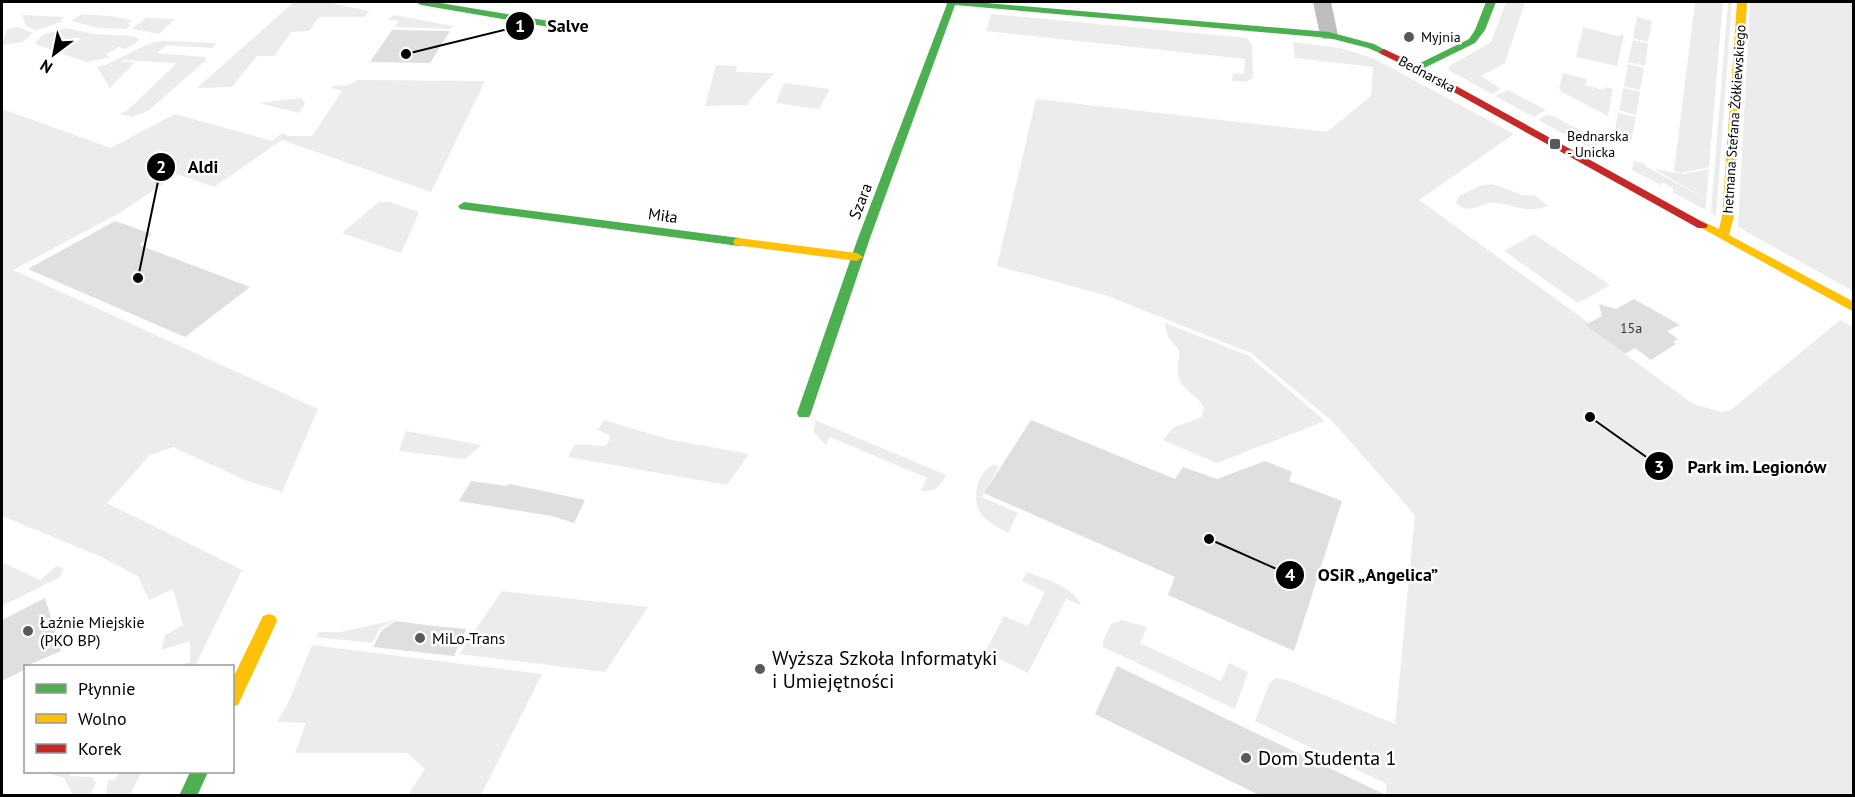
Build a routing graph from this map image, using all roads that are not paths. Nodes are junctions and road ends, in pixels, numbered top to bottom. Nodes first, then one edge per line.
1 (421, 2) edge
2 (951, 2) edge
3 (1322, 2) edge
4 (1491, 2) edge
5 (1742, 2) edge
6 (1065, 6) edge
7 (549, 24) dead end
8 (1329, 35) junction
9 (1417, 68) junction
10 (464, 206) dead end
11 (1723, 235) junction
12 (857, 257) junction
13 (1854, 308) edge
14 (804, 413) dead end
15 (269, 621) dead end
16 (234, 695) edge
17 (198, 773) edge
18 (188, 795) edge

1 - 7 street
2 - 6 street, Bednarska
2 - 12 street, Szara
3 - 8 street
4 - 9 street
5 - 11 street, hetmana Stefana Żółkiewskiego
6 - 8 street, Bednarska
8 - 9 street, Bednarska
9 - 11 street, Bednarska
10 - 12 street, Miła
11 - 13 street, Bednarska
12 - 14 street, Szara
15 - 16 street
17 - 18 street

